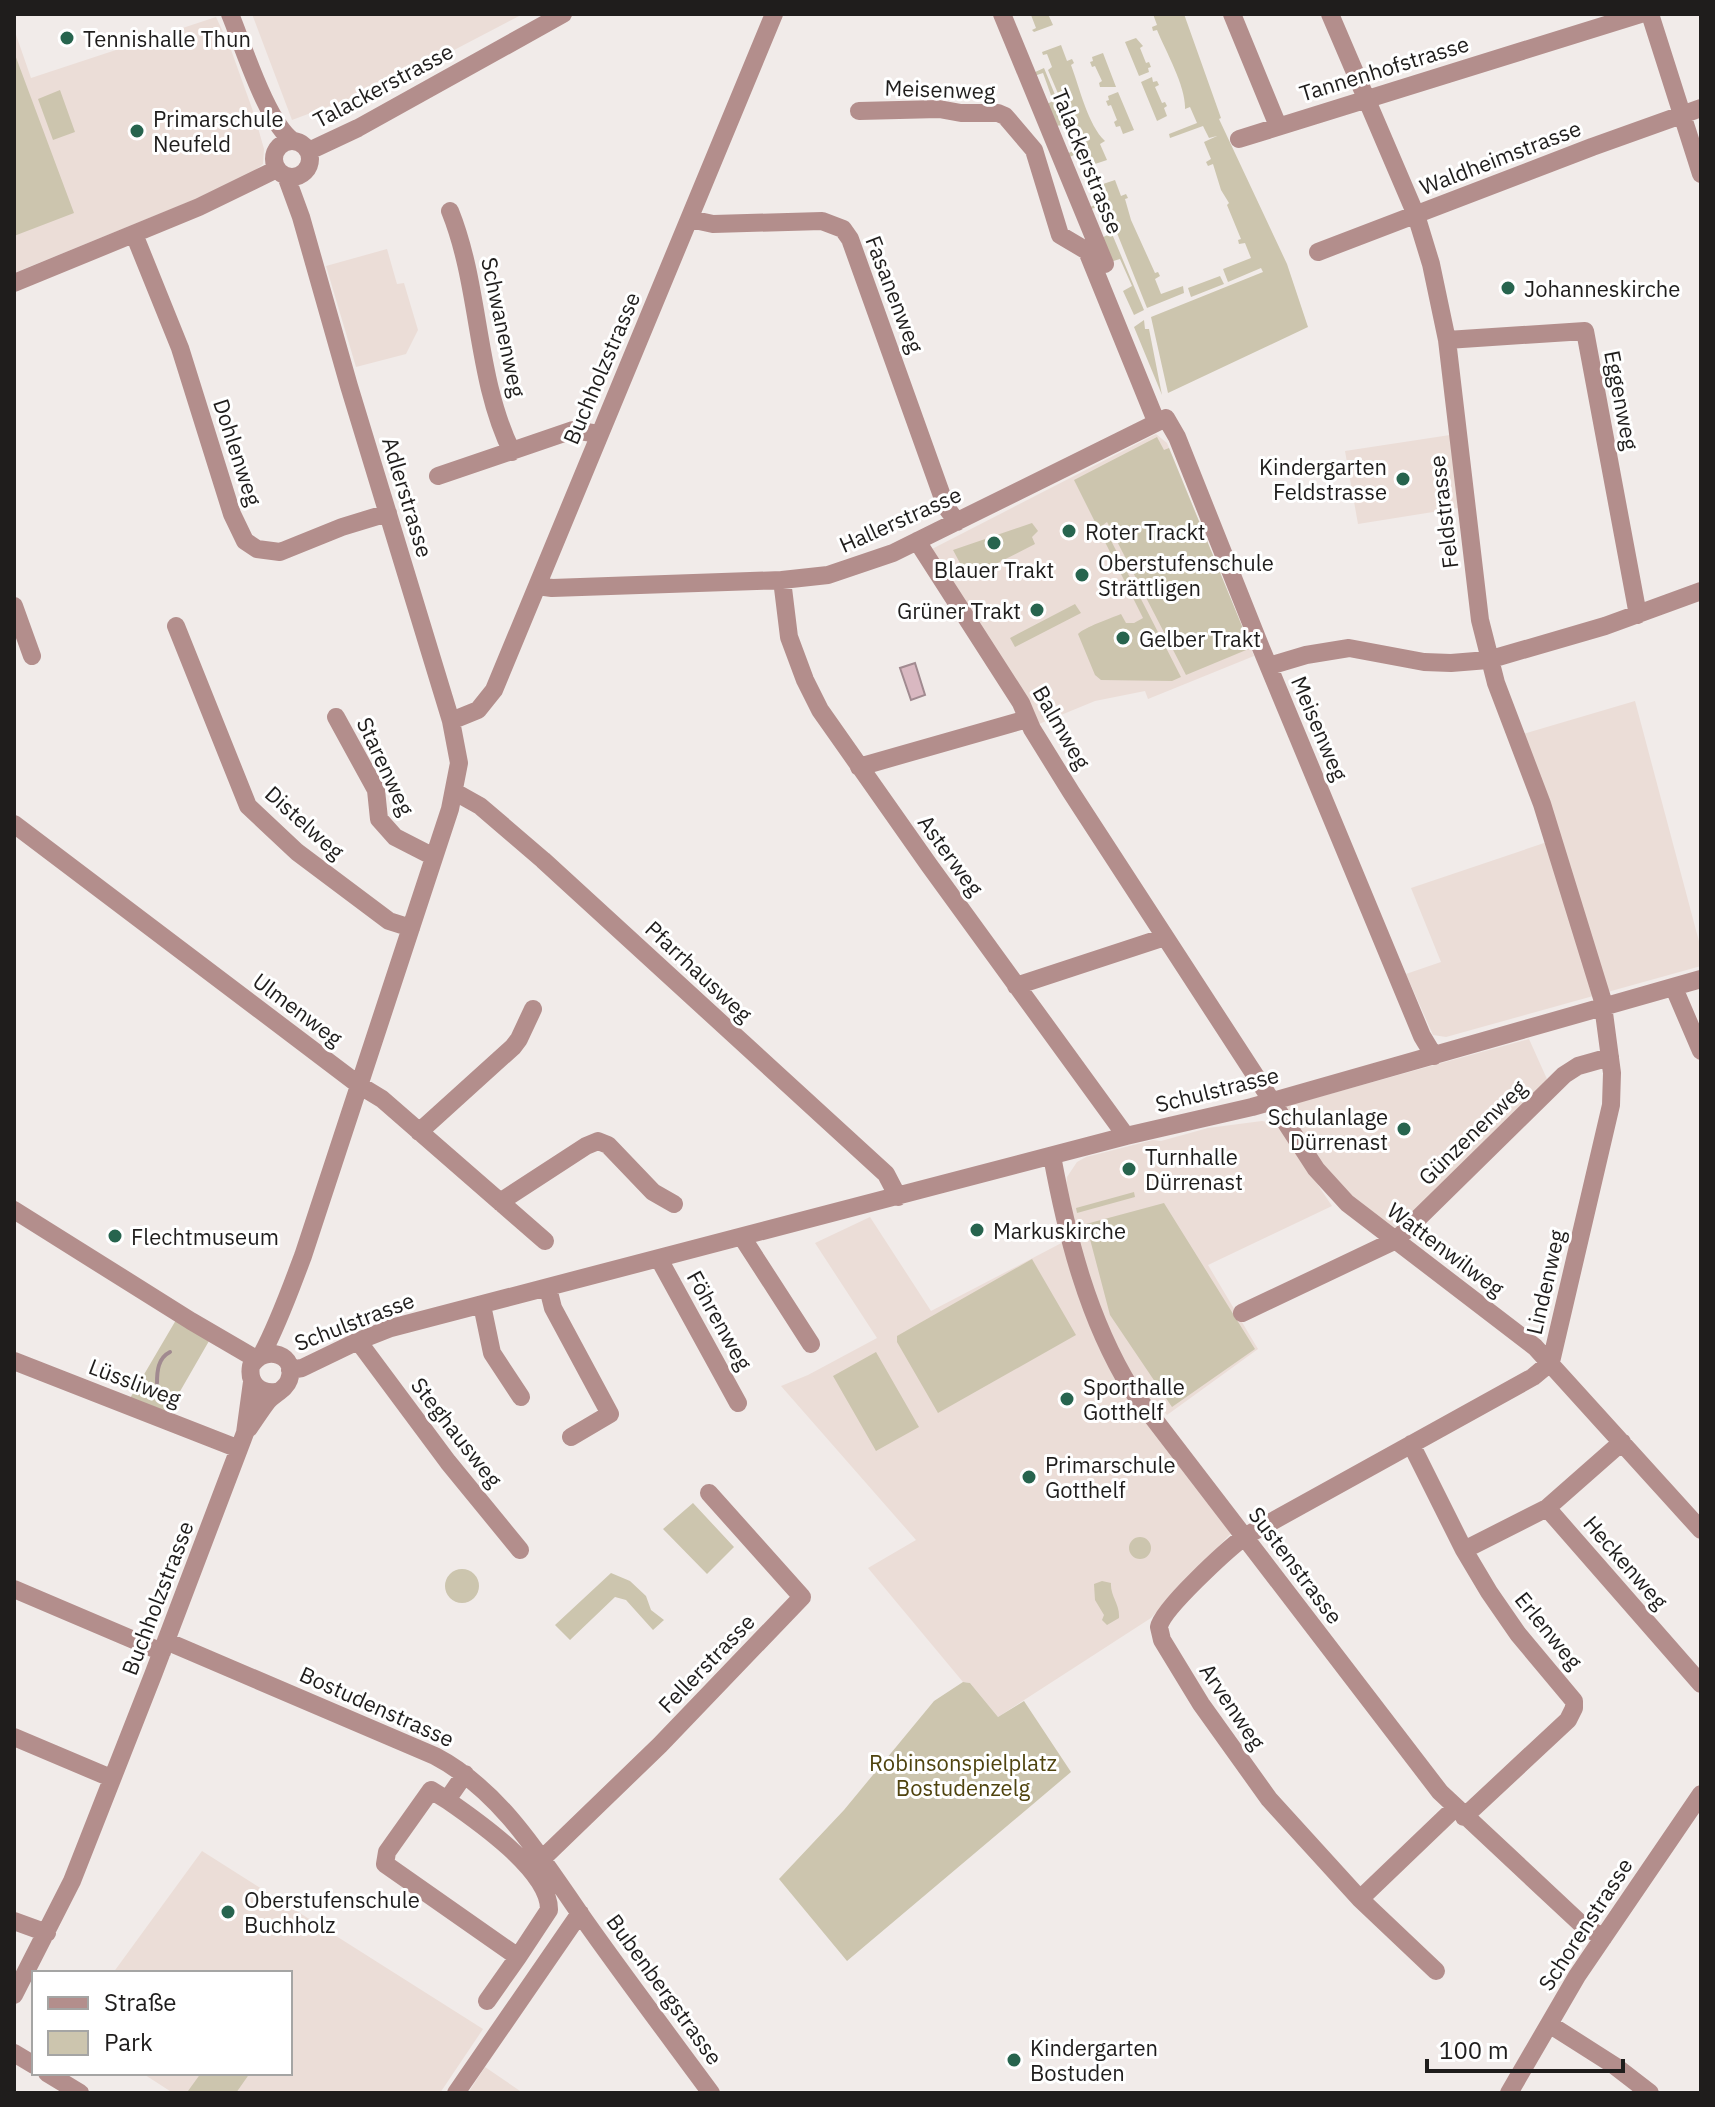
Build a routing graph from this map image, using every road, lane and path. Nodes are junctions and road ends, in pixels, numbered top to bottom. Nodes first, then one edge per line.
1 (230, 14) edge
2 (563, 14) edge
3 (774, 14) edge
4 (1002, 14) edge
5 (1232, 14) edge
6 (1330, 14) edge
7 (1641, 14) edge
8 (1650, 14) edge
9 (1365, 98) junction
10 (265, 103) junction
11 (859, 111) dead end
12 (1692, 111) edge
13 (1278, 126) junction
14 (1239, 139) dead end
15 (303, 154) junction
16 (279, 166) junction
17 (1701, 174) edge
18 (450, 211) dead end
19 (1416, 215) junction
20 (301, 217) junction
21 (690, 219) junction
22 (134, 234) junction
23 (1318, 252) dead end
24 (14, 283) edge
25 (1130, 326) dead end
26 (1447, 340) junction
27 (1161, 419) junction
28 (599, 434) junction
29 (512, 452) junction
30 (438, 476) dead end
31 (388, 513) junction
32 (957, 522) junction
33 (917, 541) junction
34 (782, 580) junction
35 (537, 586) junction
36 (1701, 591) edge
37 (14, 606) edge
38 (1638, 615) junction
39 (176, 626) dead end
40 (32, 656) dead end
41 (1488, 660) junction
42 (1269, 666) junction
43 (336, 717) dead end
44 (1027, 719) junction
45 (451, 721) junction
46 (859, 767) junction
47 (455, 792) junction
48 (14, 824) edge
49 (434, 857) junction
50 (411, 928) junction
51 (1165, 937) junction
52 (1701, 979) edge
53 (1016, 986) junction
54 (1674, 988) junction
55 (1604, 1007) junction
56 (533, 1009) dead end
57 (1701, 1051) edge
58 (1434, 1056) junction
59 (1610, 1057) junction
60 (359, 1085) junction
61 (1273, 1101) junction
62 (419, 1132) junction
63 (1126, 1136) junction
64 (1052, 1156) junction
65 (898, 1197) junction
66 (500, 1202) junction
67 (674, 1204) dead end
68 (14, 1210) edge
69 (742, 1237) junction
70 (1396, 1240) junction
71 (545, 1241) dead end
72 (659, 1259) junction
73 (550, 1292) junction
74 (482, 1305) junction
75 (1242, 1313) dead end
76 (281, 1317) junction
77 (358, 1341) junction
78 (811, 1344) dead end
79 (259, 1356) junction
80 (14, 1361) edge
81 (1551, 1362) junction
82 (286, 1363) junction
83 (252, 1382) junction
84 (276, 1392) junction
85 (521, 1397) dead end
86 (738, 1403) dead end
87 (620, 1417) dead end
88 (571, 1437) dead end
89 (242, 1441) junction
90 (1622, 1442) junction
91 (1411, 1444) junction
92 (709, 1493) dead end
93 (1547, 1508) junction
94 (1701, 1530) edge
95 (1244, 1537) junction
96 (520, 1550) dead end
97 (1464, 1550) junction
98 (14, 1589) edge
99 (164, 1647) junction
100 (1701, 1684) edge
101 (14, 1737) edge
102 (465, 1774) junction
103 (111, 1778) junction
104 (1701, 1794) edge
105 (447, 1800) junction
106 (1460, 1812) junction
107 (542, 1859) junction
108 (1360, 1899) junction
109 (580, 1913) junction
110 (14, 1921) edge
111 (14, 1931) edge
112 (45, 1937) junction
113 (1603, 1938) junction
114 (518, 1957) junction
115 (1436, 1971) dead end
116 (14, 1995) edge
117 (487, 2001) dead end
118 (1549, 2024) junction
119 (14, 2053) edge
120 (32, 2064) edge
121 (50, 2075) edge
122 (1516, 2090) edge
123 (80, 2093) edge
124 (456, 2093) edge
125 (711, 2093) edge
126 (1650, 2093) edge

1 - 10 street
2 - 15 street, Talackerstrasse
3 - 21 street, Buchholzstrasse
4 - 25 street, Talackerstrasse
5 - 13 street, Tannenhofstrasse
6 - 9 street, Feldstrasse
7 - 9 street, Tannenhofstrasse
8 - 12 street
9 - 13 street, Tannenhofstrasse
9 - 19 street, Feldstrasse
10 - 15 street
10 - 16 street, Adlerstrasse
11 - 27 street, Meisenweg
12 - 17 street
12 - 19 street, Waldheimstrasse
13 - 14 street, Tannenhofstrasse
15 - 16 street
15 - 16 street
15 - 20 street, Adlerstrasse
16 - 20 street, Adlerstrasse
16 - 22 street
18 - 29 street, Schwanenweg
19 - 23 street, Waldheimstrasse
19 - 26 street, Feldstrasse
20 - 31 street, Adlerstrasse
21 - 28 street, Buchholzstrasse
21 - 32 street, Fasanenweg
22 - 24 street
22 - 31 street, Dohlenweg
26 - 38 street, Eggenweg
26 - 41 street, Feldstrasse
27 - 32 street, Hallerstrasse
27 - 42 street, Meisenweg
28 - 29 street
28 - 35 street, Buchholzstrasse
29 - 30 street
31 - 45 street, Adlerstrasse
32 - 33 street, Hallerstrasse
33 - 34 street, Hallerstrasse
33 - 44 street, Balmweg
34 - 35 street, Hallerstrasse
34 - 46 street, Asterweg
35 - 45 street, Buchholzstrasse
36 - 38 street
37 - 40 street
38 - 41 street
39 - 50 street, Distelweg
41 - 42 street
41 - 55 street, Feldstrasse
42 - 58 street, Meisenweg
43 - 49 street, Starenweg
44 - 46 street
44 - 51 street, Balmweg
45 - 47 street, Adlerstrasse
46 - 53 street, Asterweg
47 - 49 street
47 - 65 street, Pfarrhausweg
48 - 60 street, Ulmenweg
49 - 50 street
50 - 60 street
51 - 53 street
51 - 61 street, Balmweg
52 - 54 street, Schulstrasse
53 - 63 street, Asterweg
54 - 55 street, Schulstrasse
54 - 57 street
55 - 58 street, Schulstrasse
55 - 59 street, Lindenweg
56 - 62 street
58 - 61 street, Schulstrasse
59 - 70 street, Günzenenweg
59 - 81 street, Lindenweg
60 - 62 street, Ulmenweg
60 - 76 street
61 - 63 street, Schulstrasse
61 - 70 street, Wattenwilweg
62 - 66 street, Ulmenweg
63 - 64 street, Schulstrasse
64 - 65 street, Schulstrasse
64 - 95 street, Sustenstrasse
65 - 69 street, Schulstrasse
66 - 67 street
66 - 71 street, Ulmenweg
68 - 79 street
69 - 72 street, Schulstrasse
69 - 78 street
70 - 75 street, Günzenenweg
70 - 81 street, Wattenwilweg
72 - 73 street, Schulstrasse
72 - 86 street, Föhrenweg
73 - 74 street, Schulstrasse
73 - 87 street
73 - 88 street
74 - 77 street, Schulstrasse
74 - 85 street
76 - 79 street
76 - 82 street
77 - 82 street, Schulstrasse
77 - 96 street, Steghausweg
79 - 82 street
79 - 83 street
80 - 89 street, Lüssliweg
81 - 90 street, Wattenwilweg
81 - 91 street, Lindenweg
82 - 84 street
83 - 84 street
83 - 89 street, Buchholzstrasse
84 - 89 street, Buchholzstrasse
89 - 99 street, Buchholzstrasse
90 - 93 street
90 - 94 street, Wattenwilweg
91 - 95 street, Lindenweg
91 - 97 street, Erlenweg
92 - 107 street, Fellerstrasse
93 - 97 street
93 - 100 street, Heckenweg
95 - 106 street, Sustenstrasse
95 - 108 street, Arvenweg
97 - 106 street, Erlenweg
98 - 99 street, Bostudenstrasse
99 - 102 street, Bostudenstrasse
99 - 103 street, Buchholzstrasse
101 - 103 street
102 - 105 street
102 - 107 street, Bostudenstrasse
103 - 112 street, Buchholzstrasse
104 - 113 street, Schorenstrasse
105 - 114 street
105 - 114 street
106 - 108 street
106 - 113 street, Sustenstrasse
107 - 109 street, Bostudenstrasse
108 - 115 street, Arvenweg
109 - 124 street
109 - 125 street, Bubenbergstrasse
110 - 112 street
111 - 112 street
112 - 116 street, Buchholzstrasse
113 - 118 street, Schorenstrasse
114 - 117 street
118 - 122 street, Schorenstrasse
118 - 126 street
119 - 120 street
121 - 123 street

